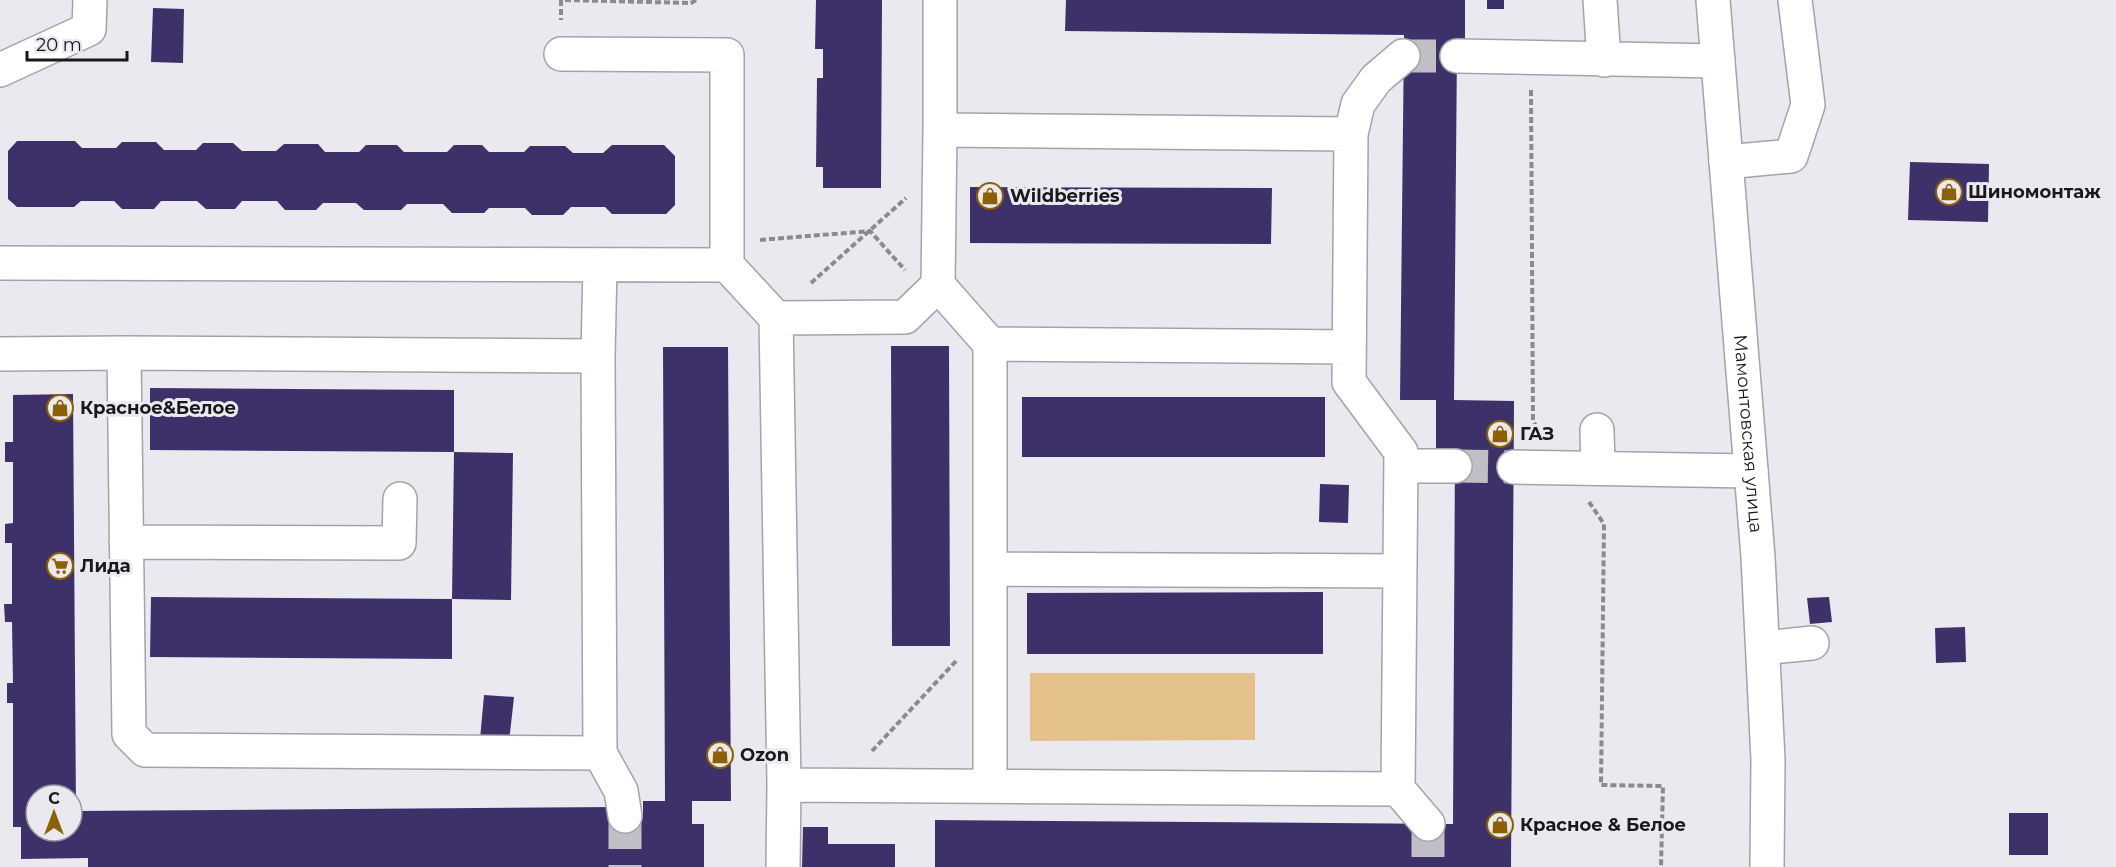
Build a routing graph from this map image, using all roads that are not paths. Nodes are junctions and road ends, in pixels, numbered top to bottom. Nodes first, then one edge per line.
1 (90, 0) edge
2 (940, 0) edge
3 (1600, 0) edge
4 (1713, 0) edge
5 (1795, 0) edge
6 (561, 54) road end
7 (1403, 56) tunnel mouth
8 (1457, 56) tunnel mouth
9 (1604, 60) junction
10 (1718, 61) junction
11 (0, 70) edge
12 (940, 130) junction
13 (1351, 134) junction
14 (1726, 162) junction
15 (0, 262) edge
16 (600, 265) junction
17 (727, 265) junction
18 (933, 290) junction
19 (776, 318) junction
20 (990, 344) junction
21 (1349, 347) junction
22 (124, 353) junction
23 (0, 354) edge
24 (598, 356) junction
25 (1598, 430) dead end
26 (1401, 466) junction
27 (1455, 466) tunnel mouth
28 (1514, 467) tunnel mouth
29 (1598, 468) junction
30 (1751, 471) junction
31 (400, 499) dead end
32 (126, 542) junction
33 (990, 569) junction
34 (1400, 571) junction
35 (1812, 643) dead end
36 (1763, 648) junction
37 (600, 753) junction
38 (784, 785) junction
39 (990, 786) junction
40 (1398, 789) junction
41 (625, 816) tunnel mouth
42 (1428, 824) tunnel mouth
43 (783, 867) edge
44 (1767, 867) edge

1 - 11 main road
2 - 12 main road
3 - 9 main road
4 - 10 main road, Мамонтовская улица
5 - 14 main road
6 - 17 main road
7 - 13 main road
8 - 9 main road
9 - 10 main road
10 - 14 main road, Мамонтовская улица
12 - 13 main road
12 - 18 main road
13 - 21 main road
14 - 30 main road, Мамонтовская улица
15 - 16 main road
16 - 17 main road
16 - 24 main road
17 - 19 main road
18 - 19 main road
18 - 20 main road
19 - 38 main road
20 - 21 main road
20 - 33 main road
21 - 26 main road
22 - 23 main road
22 - 24 main road
22 - 32 main road
24 - 37 main road
25 - 29 main road
26 - 27 main road
26 - 34 main road
28 - 29 main road
29 - 30 main road
30 - 36 main road, Мамонтовская улица
31 - 32 main road
32 - 37 main road
33 - 34 main road
33 - 39 main road
34 - 40 main road
35 - 36 main road
36 - 44 main road, Мамонтовская улица
37 - 41 main road
38 - 39 main road
38 - 43 main road
39 - 40 main road
40 - 42 main road

